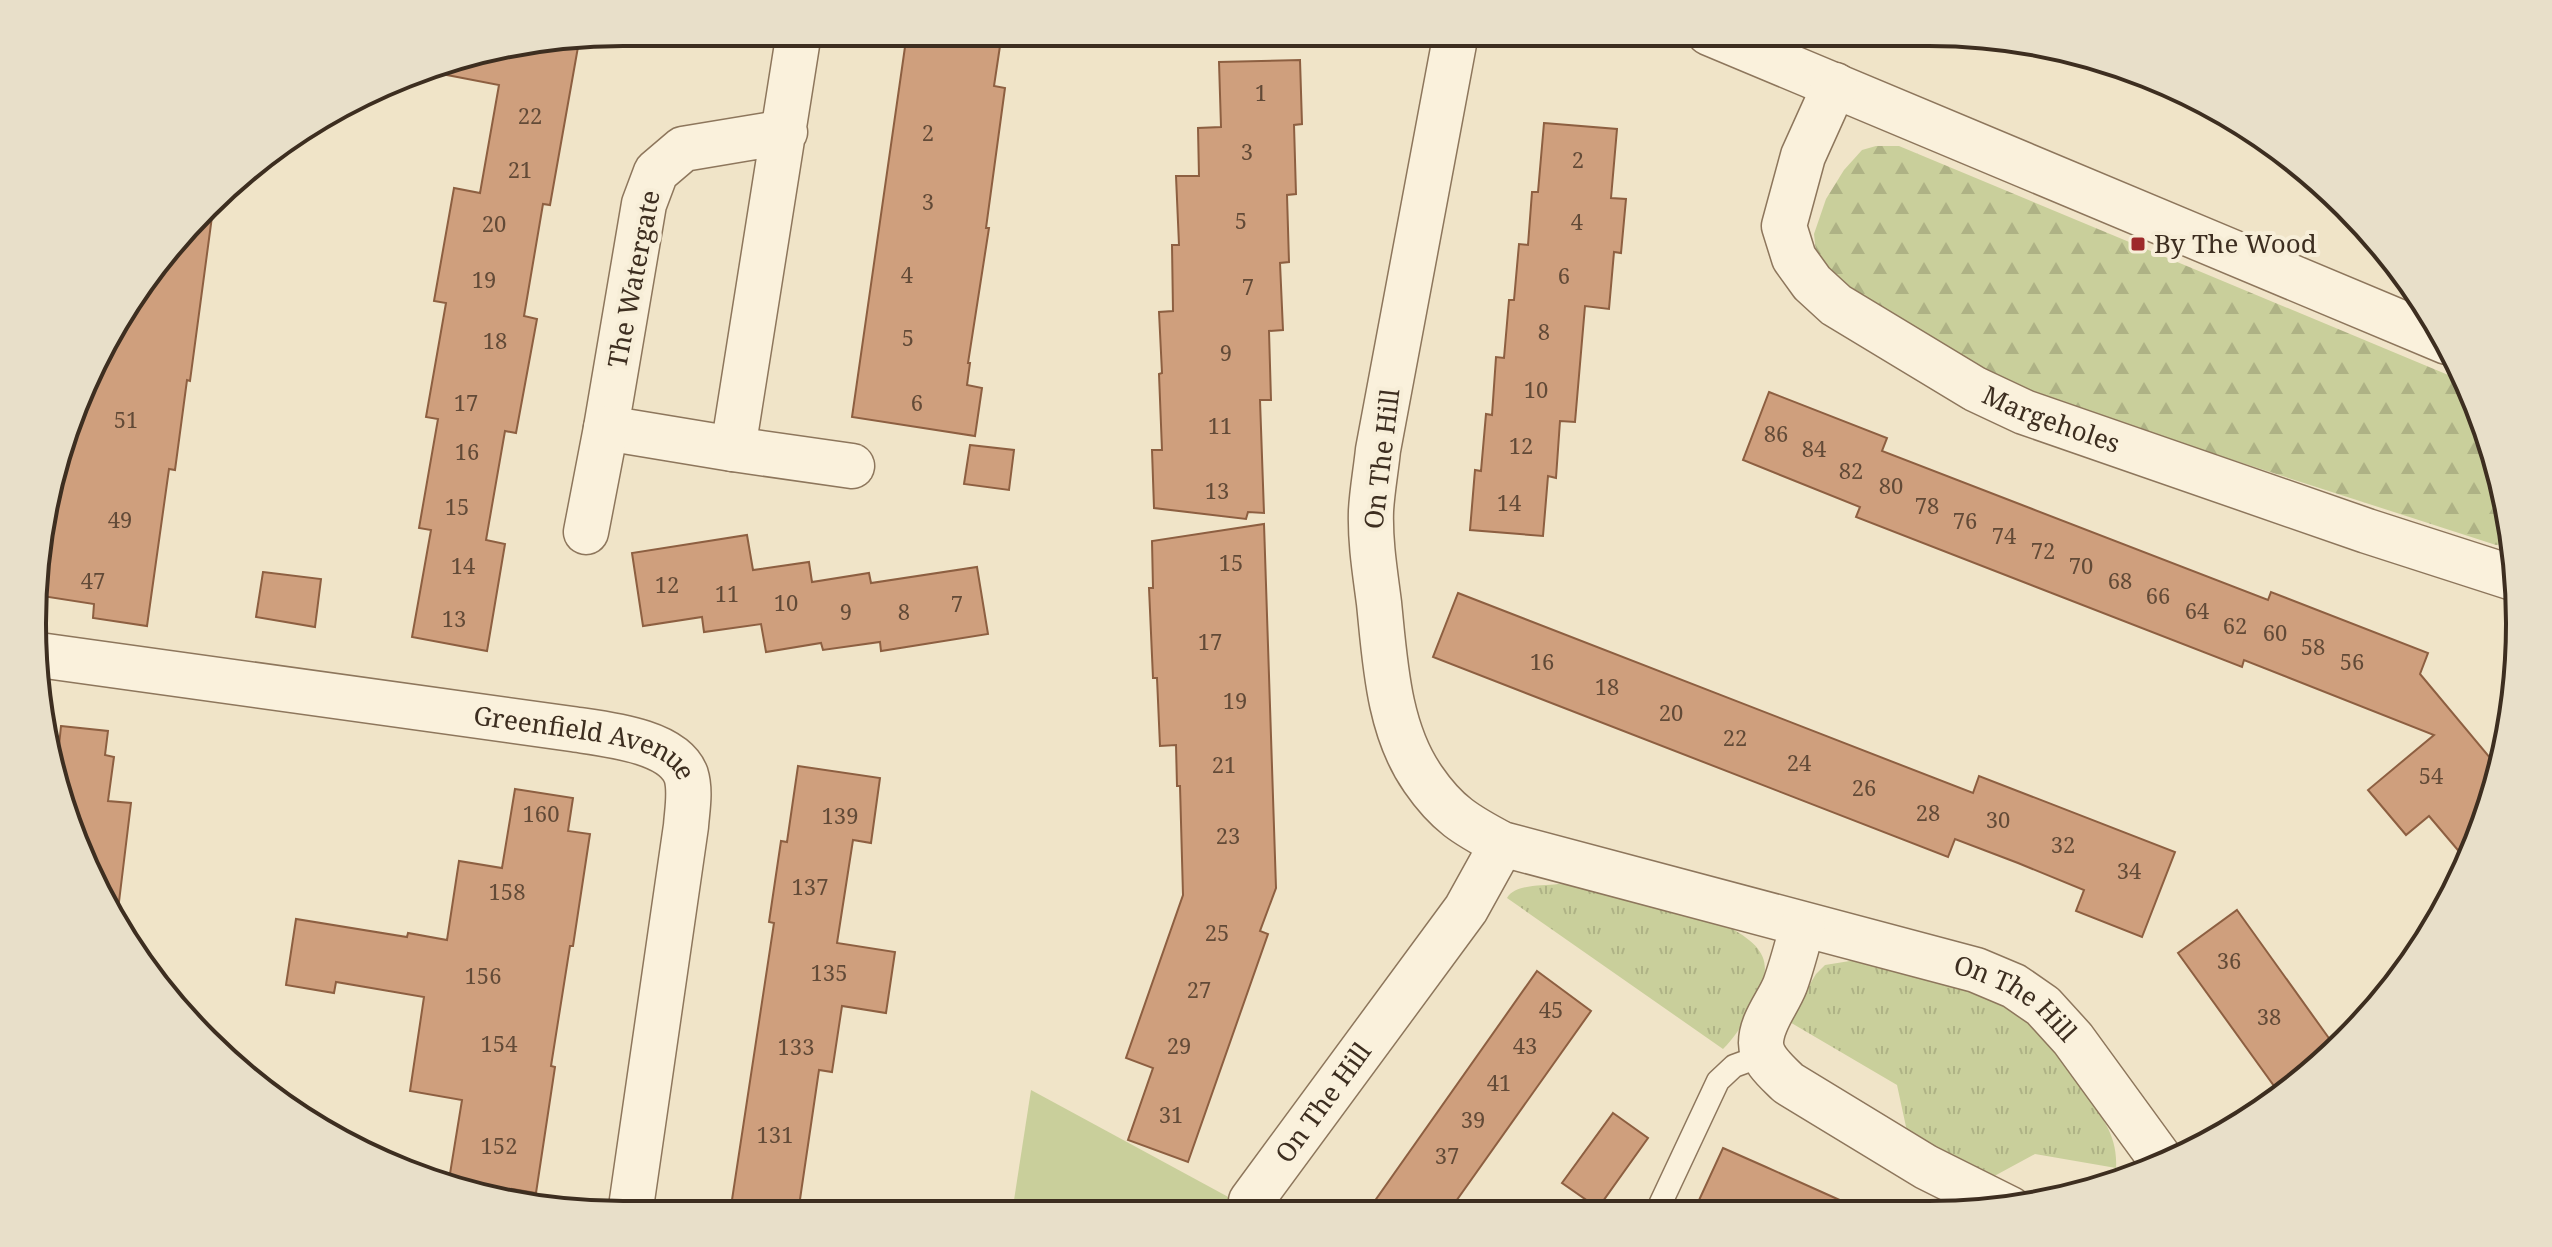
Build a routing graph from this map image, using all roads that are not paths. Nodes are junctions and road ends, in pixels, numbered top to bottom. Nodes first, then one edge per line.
1 (797, 46) edge
2 (1454, 46) edge
3 (1740, 46) edge
4 (1835, 85) junction
5 (785, 132) junction
6 (2429, 334) edge
7 (606, 428) junction
8 (733, 449) junction
9 (852, 466) dead end
10 (586, 532) dead end
11 (2504, 575) edge
12 (47, 656) edge
13 (1502, 844) junction
14 (1803, 925) junction
15 (1764, 1055) junction
16 (2156, 1154) edge
17 (1987, 1198) edge
18 (632, 1201) edge
19 (1251, 1201) dead end
20 (1662, 1201) edge

1 - 5 street
2 - 13 street, On The Hill
3 - 4 street
4 - 6 street
4 - 11 street, Margeholes
5 - 7 street, The Watergate
5 - 8 street
7 - 8 street
7 - 10 street, The Watergate
8 - 9 street
12 - 18 street, Greenfield Avenue
13 - 14 street, On The Hill
13 - 19 street, On The Hill
14 - 15 street
14 - 16 street, On The Hill
15 - 17 street
15 - 20 lane

